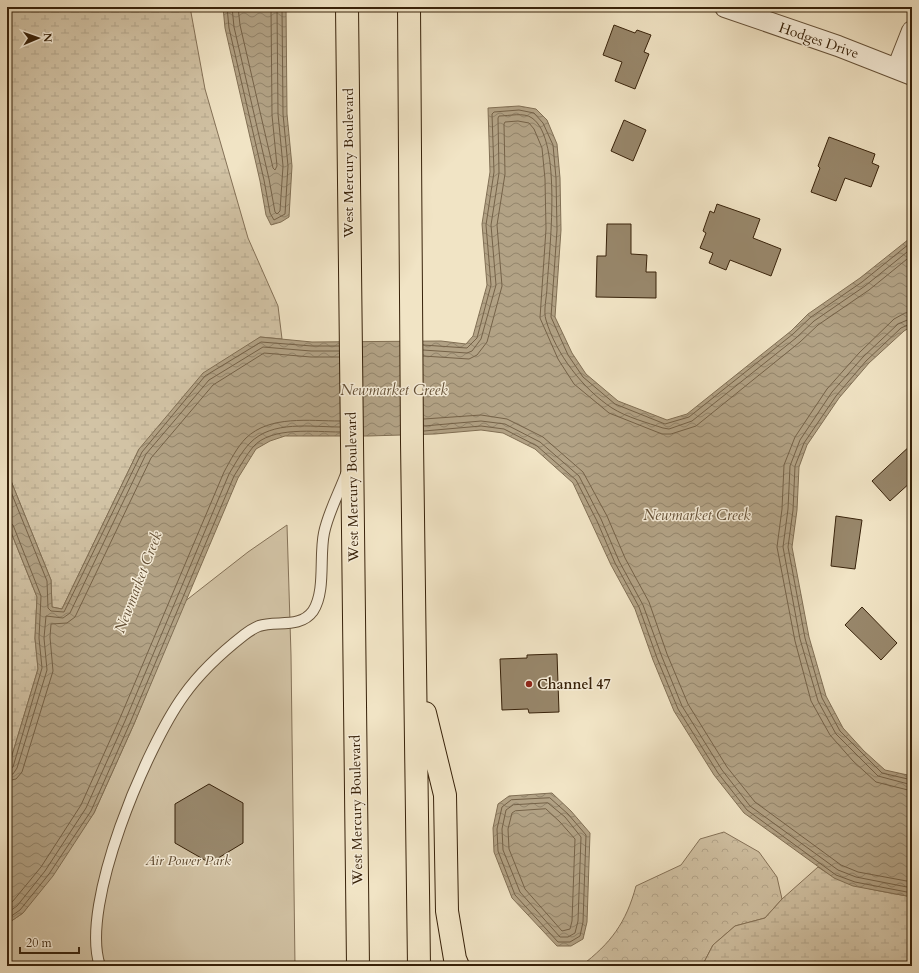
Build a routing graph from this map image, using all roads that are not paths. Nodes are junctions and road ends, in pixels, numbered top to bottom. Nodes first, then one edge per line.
1 (347, 7) edge
2 (409, 7) edge
3 (725, 7) edge
4 (912, 31) edge
5 (904, 72) edge
6 (351, 451) junction
7 (416, 675) junction
8 (100, 966) edge
9 (358, 966) edge
10 (419, 966) edge
11 (458, 966) edge

1 - 6 main road, West Mercury Boulevard
2 - 7 main road
3 - 5 street, Hodges Drive
4 - 5 street
6 - 8 lane
6 - 9 main road, West Mercury Boulevard
7 - 10 main road
7 - 11 main road

